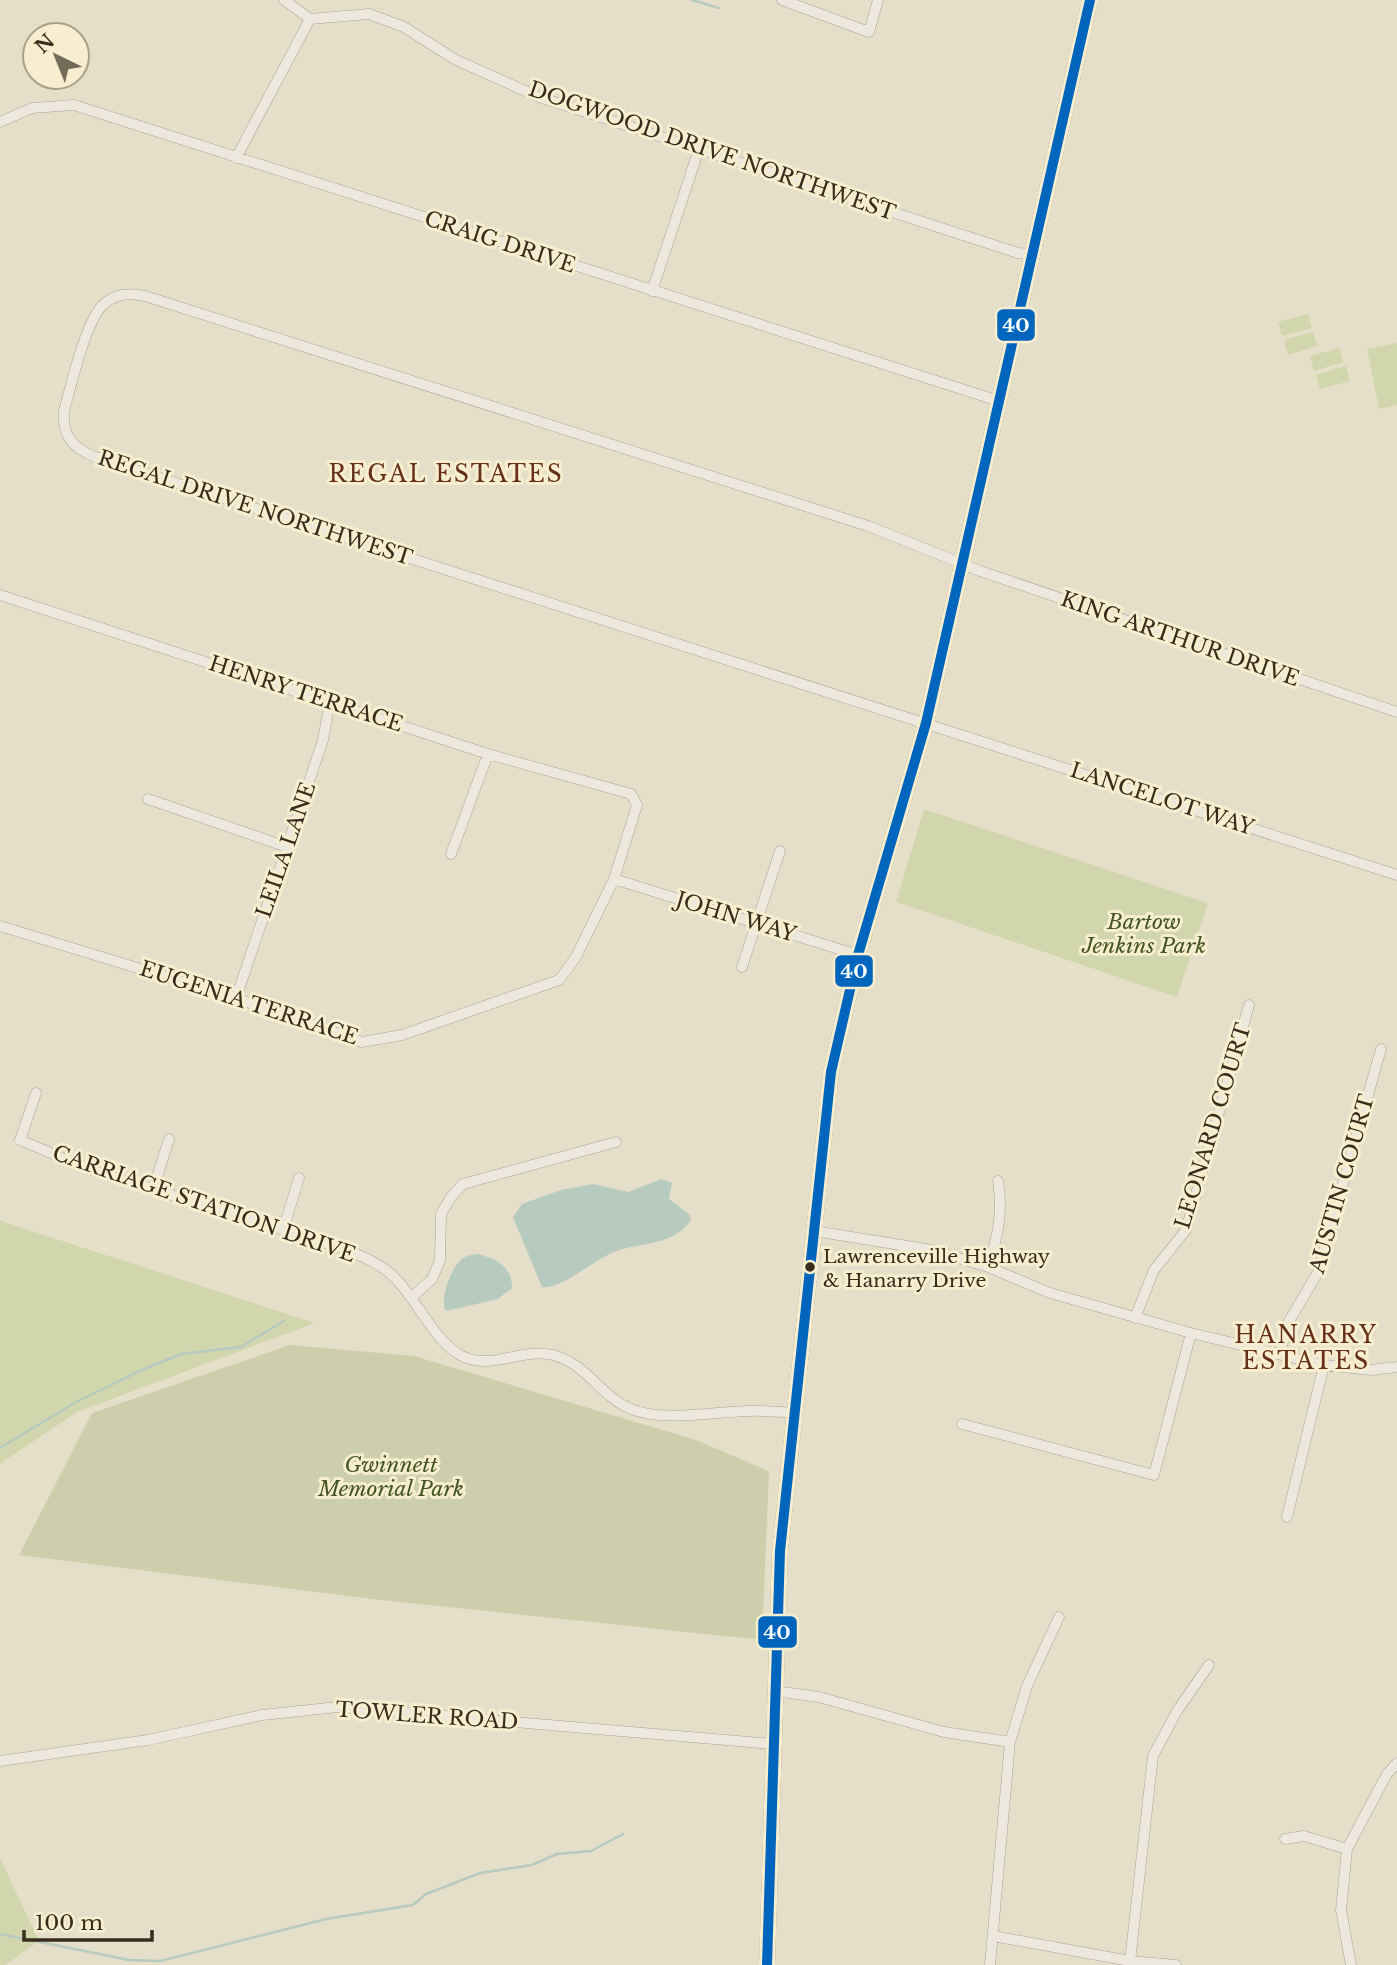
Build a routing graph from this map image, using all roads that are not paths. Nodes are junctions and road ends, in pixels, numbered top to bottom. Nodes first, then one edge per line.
1 (284, 0) edge
2 (782, 0) edge
3 (878, 0) edge
4 (1090, 0) edge
5 (310, 19) junction
6 (0, 122) edge
7 (699, 149) junction
8 (236, 158) junction
9 (1033, 254) junction
10 (652, 290) junction
11 (999, 401) junction
12 (964, 565) junction
13 (2, 596) edge
14 (330, 701) junction
15 (1397, 712) edge
16 (926, 723) junction
17 (488, 754) junction
18 (608, 788) joint
19 (148, 799) dead end
20 (287, 847) junction
21 (780, 851) dead end
22 (450, 853) dead end
23 (1397, 874) edge
24 (614, 879) junction
25 (755, 922) junction
26 (0, 926) edge
27 (859, 956) junction
28 (742, 967) dead end
29 (236, 998) junction
30 (1249, 1005) dead end
31 (1381, 1049) dead end
32 (36, 1093) dead end
33 (169, 1139) dead end
34 (616, 1142) dead end
35 (299, 1178) dead end
36 (999, 1181) dead end
37 (153, 1190) junction
38 (283, 1230) junction
39 (814, 1231) junction
40 (988, 1267) junction
41 (411, 1298) junction
42 (1135, 1318) junction
43 (1191, 1333) junction
44 (1280, 1353) junction
45 (1324, 1364) junction
46 (1397, 1367) edge
47 (795, 1413) junction
48 (962, 1424) dead end
49 (1287, 1517) dead end
50 (1059, 1617) dead end
51 (1209, 1665) dead end
52 (774, 1691) junction
53 (1010, 1742) junction
54 (773, 1744) junction
55 (0, 1761) edge
56 (1397, 1763) edge
57 (1285, 1839) dead end
58 (1347, 1849) junction
59 (993, 1936) junction
60 (1130, 1961) junction
61 (768, 1965) edge
62 (990, 1965) edge
63 (1176, 1965) edge
64 (1351, 1965) edge

1 - 5 street
2 - 3 street
4 - 9 main road
5 - 7 street, DOGWOOD DRIVE NORTHWEST
5 - 8 street
6 - 8 street, CRAIG DRIVE
7 - 9 street, DOGWOOD DRIVE NORTHWEST
7 - 10 street
8 - 10 street, CRAIG DRIVE
9 - 11 main road
10 - 11 street, CRAIG DRIVE
11 - 12 main road
12 - 15 street, KING ARTHUR DRIVE
12 - 16 main road
12 - 16 street, REGAL DRIVE NORTHWEST
13 - 14 street, HENRY TERRACE
14 - 17 street, HENRY TERRACE
14 - 20 street, LEILA LANE
16 - 23 street, LANCELOT WAY
16 - 27 main road
17 - 18 street, HENRY TERRACE
17 - 22 street
18 - 24 street, EUGENIA TERRACE
19 - 20 street
20 - 29 street, LEILA LANE
21 - 25 street
24 - 25 street, JOHN WAY
24 - 29 street, EUGENIA TERRACE
25 - 27 street, JOHN WAY
25 - 28 street
26 - 29 street, EUGENIA TERRACE
27 - 39 main road
30 - 42 street, LEONARD COURT
31 - 44 street, AUSTIN COURT
32 - 37 street, CARRIAGE STATION DRIVE
33 - 37 street
34 - 41 street
35 - 38 street
36 - 40 street
37 - 38 street, CARRIAGE STATION DRIVE
38 - 41 street, CARRIAGE STATION DRIVE
39 - 40 street
39 - 47 main road
40 - 42 street
41 - 47 street, CARRIAGE STATION DRIVE
42 - 43 street
43 - 44 street
43 - 48 street
44 - 45 street
45 - 46 street
45 - 49 street
47 - 52 main road
50 - 53 street
51 - 60 street
52 - 53 street
52 - 54 main road
53 - 59 street
54 - 55 street, TOWLER ROAD
54 - 61 main road
56 - 58 street
57 - 58 street
58 - 64 street
59 - 60 street
59 - 62 street
60 - 63 street

